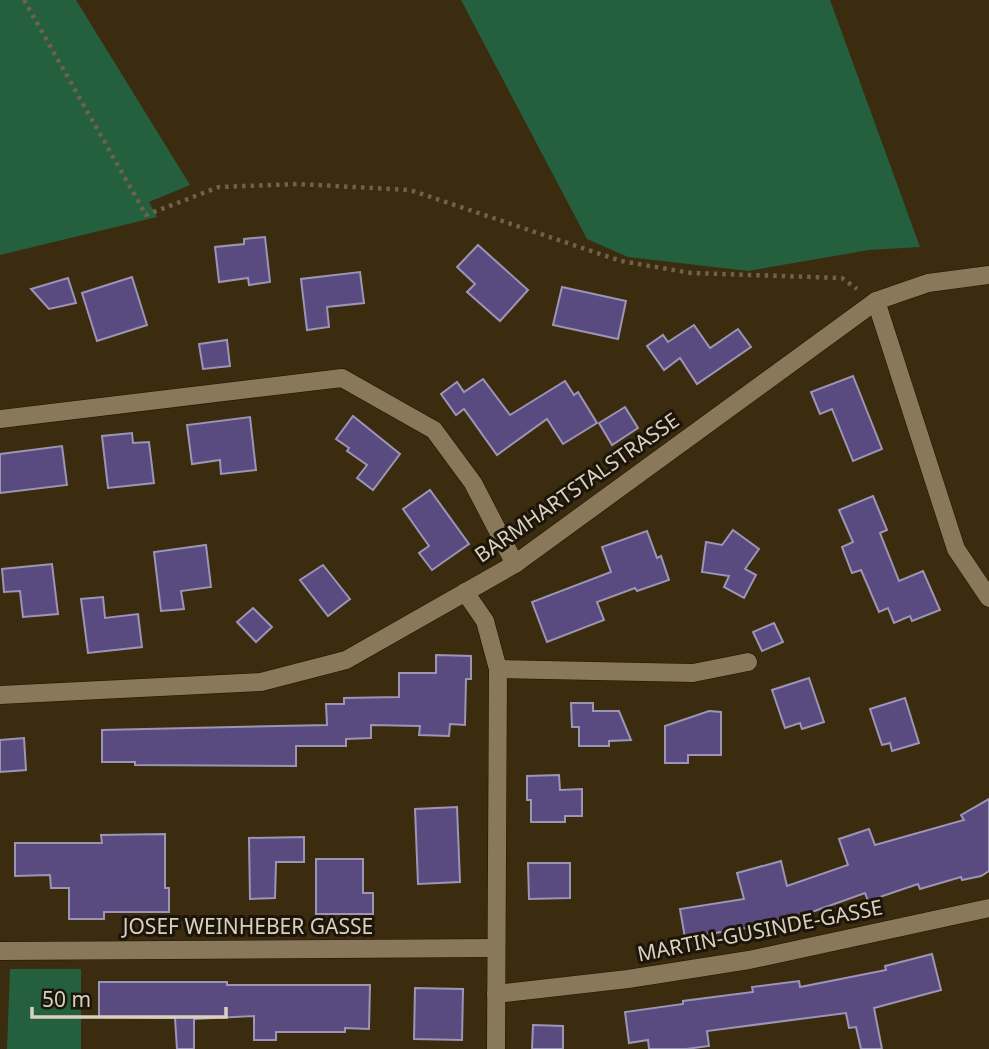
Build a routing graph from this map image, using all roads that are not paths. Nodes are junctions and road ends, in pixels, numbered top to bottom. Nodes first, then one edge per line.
1 (989, 275) edge
2 (876, 300) junction
3 (0, 419) edge
4 (515, 564) junction
5 (465, 592) junction
6 (989, 598) edge
7 (748, 662) dead end
8 (498, 669) junction
9 (0, 695) edge
10 (989, 908) edge
11 (496, 948) junction
12 (0, 951) edge
13 (496, 994) junction
14 (496, 1049) edge

1 - 2 street, BARMHARTSTALSTRASSE
2 - 4 street, BARMHARTSTALSTRASSE
2 - 6 street
3 - 4 street
4 - 5 street, BARMHARTSTALSTRASSE
5 - 8 street
5 - 9 street, BARMHARTSTALSTRASSE
7 - 8 street
8 - 11 street
10 - 13 street, MARTIN-GUSINDE-GASSE
11 - 12 street, JOSEF WEINHEBER GASSE
11 - 13 street
13 - 14 street

